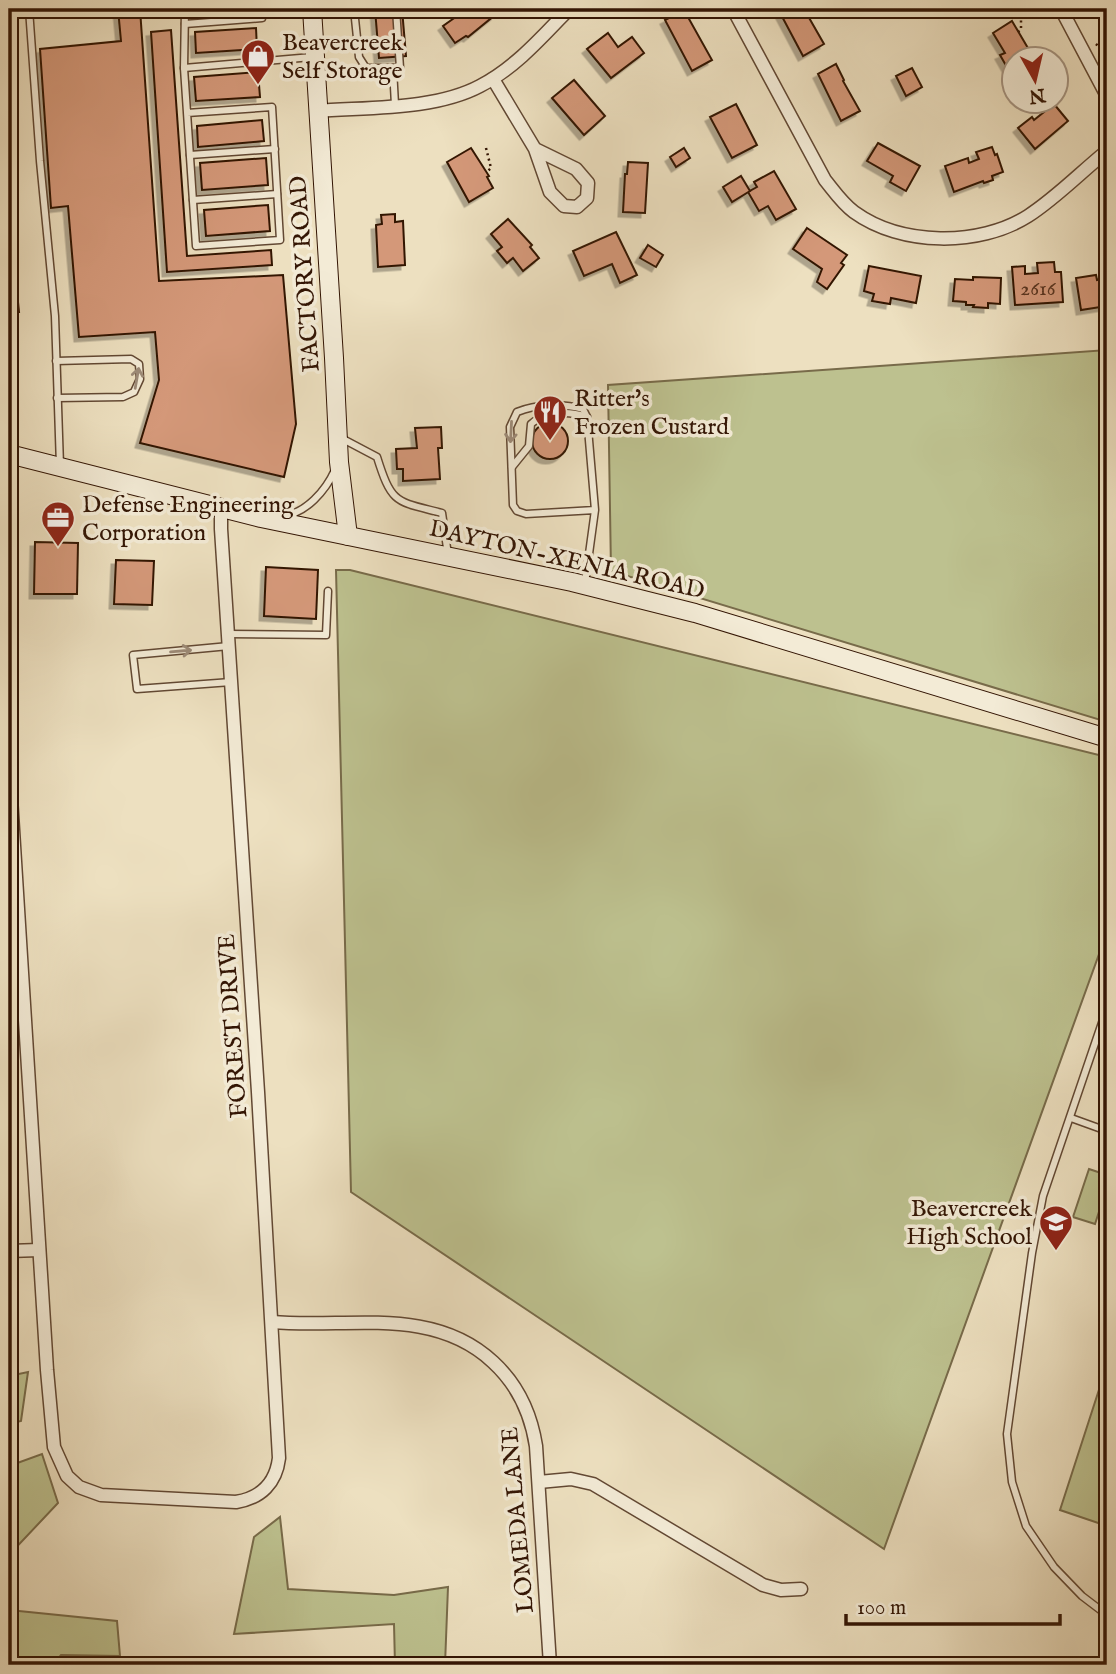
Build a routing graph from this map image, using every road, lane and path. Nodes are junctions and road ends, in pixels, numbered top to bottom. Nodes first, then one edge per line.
1 (29, 9) edge
2 (185, 9) edge
3 (262, 9) edge
4 (354, 9) edge
5 (396, 9) edge
6 (569, 9) edge
7 (733, 9) edge
8 (1021, 9) edge
9 (1061, 9) edge
10 (314, 10) edge
11 (186, 23) junction
12 (1018, 32) dead end
13 (1097, 44) dead end
14 (1107, 51) edge
15 (314, 56) junction
16 (184, 68) junction
17 (394, 68) junction
18 (493, 79) junction
19 (1107, 96) edge
20 (395, 105) junction
21 (317, 111) junction
22 (187, 113) junction
23 (486, 148) dead end
24 (275, 149) junction
25 (535, 149) junction
26 (1107, 151) edge
27 (190, 155) junction
28 (487, 172) dead end
29 (277, 194) junction
30 (192, 200) junction
31 (56, 361) junction
32 (57, 398) junction
33 (587, 417) junction
34 (338, 437) junction
35 (10, 455) edge
36 (339, 462) junction
37 (512, 467) junction
38 (60, 468) junction
39 (9, 485) edge
40 (221, 509) junction
41 (595, 510) junction
42 (261, 518) junction
43 (348, 536) junction
44 (449, 557) junction
45 (585, 585) junction
46 (328, 591) dead end
47 (228, 640) junction
48 (231, 682) junction
49 (1107, 738) edge
50 (9, 766) edge
51 (1107, 1008) edge
52 (1071, 1118) junction
53 (1107, 1131) edge
54 (39, 1250) junction
55 (9, 1251) edge
56 (272, 1322) junction
57 (538, 1482) junction
58 (801, 1589) dead end
59 (1107, 1615) edge
60 (550, 1665) edge

1 - 31 lane
2 - 11 lane
3 - 11 lane
4 - 17 lane
5 - 17 lane
6 - 18 street
7 - 26 street
8 - 12 path
9 - 19 street
10 - 15 main road, FACTORY ROAD
11 - 16 lane
13 - 14 path
15 - 16 lane
15 - 21 main road, FACTORY ROAD
16 - 22 lane
17 - 20 lane
18 - 20 street
18 - 25 street
20 - 21 street
21 - 34 main road, FACTORY ROAD
22 - 24 lane
22 - 27 lane
23 - 28 path
24 - 27 lane
24 - 29 lane
25 - 25 street
27 - 30 lane
29 - 30 lane
29 - 30 lane
31 - 32 lane
32 -> 31 lane
32 - 38 lane
33 - 37 lane
33 -> 37 lane
33 - 41 lane
34 - 36 main road, FACTORY ROAD
34 - 44 lane
35 - 38 main road, DAYTON-XENIA ROAD
35 - 39 street
36 - 42 lane
36 - 43 main road, FACTORY ROAD
37 - 41 lane
38 - 40 main road, DAYTON-XENIA ROAD
40 - 42 main road, DAYTON-XENIA ROAD
40 - 47 street, FOREST DRIVE
41 - 45 lane
42 - 43 main road, DAYTON-XENIA ROAD
43 - 44 main road, DAYTON-XENIA ROAD
44 - 45 main road, DAYTON-XENIA ROAD
45 - 49 main road, DAYTON-XENIA ROAD
46 - 47 lane
47 - 48 street, FOREST DRIVE
48 -> 47 lane
48 - 56 street, FOREST DRIVE
50 - 54 street, FOREST DRIVE
51 - 52 lane
52 - 53 lane
52 - 59 lane
54 - 55 street
54 - 56 street, FOREST DRIVE
56 - 57 street, LOMEDA LANE
57 - 58 street
57 - 60 street, LOMEDA LANE

